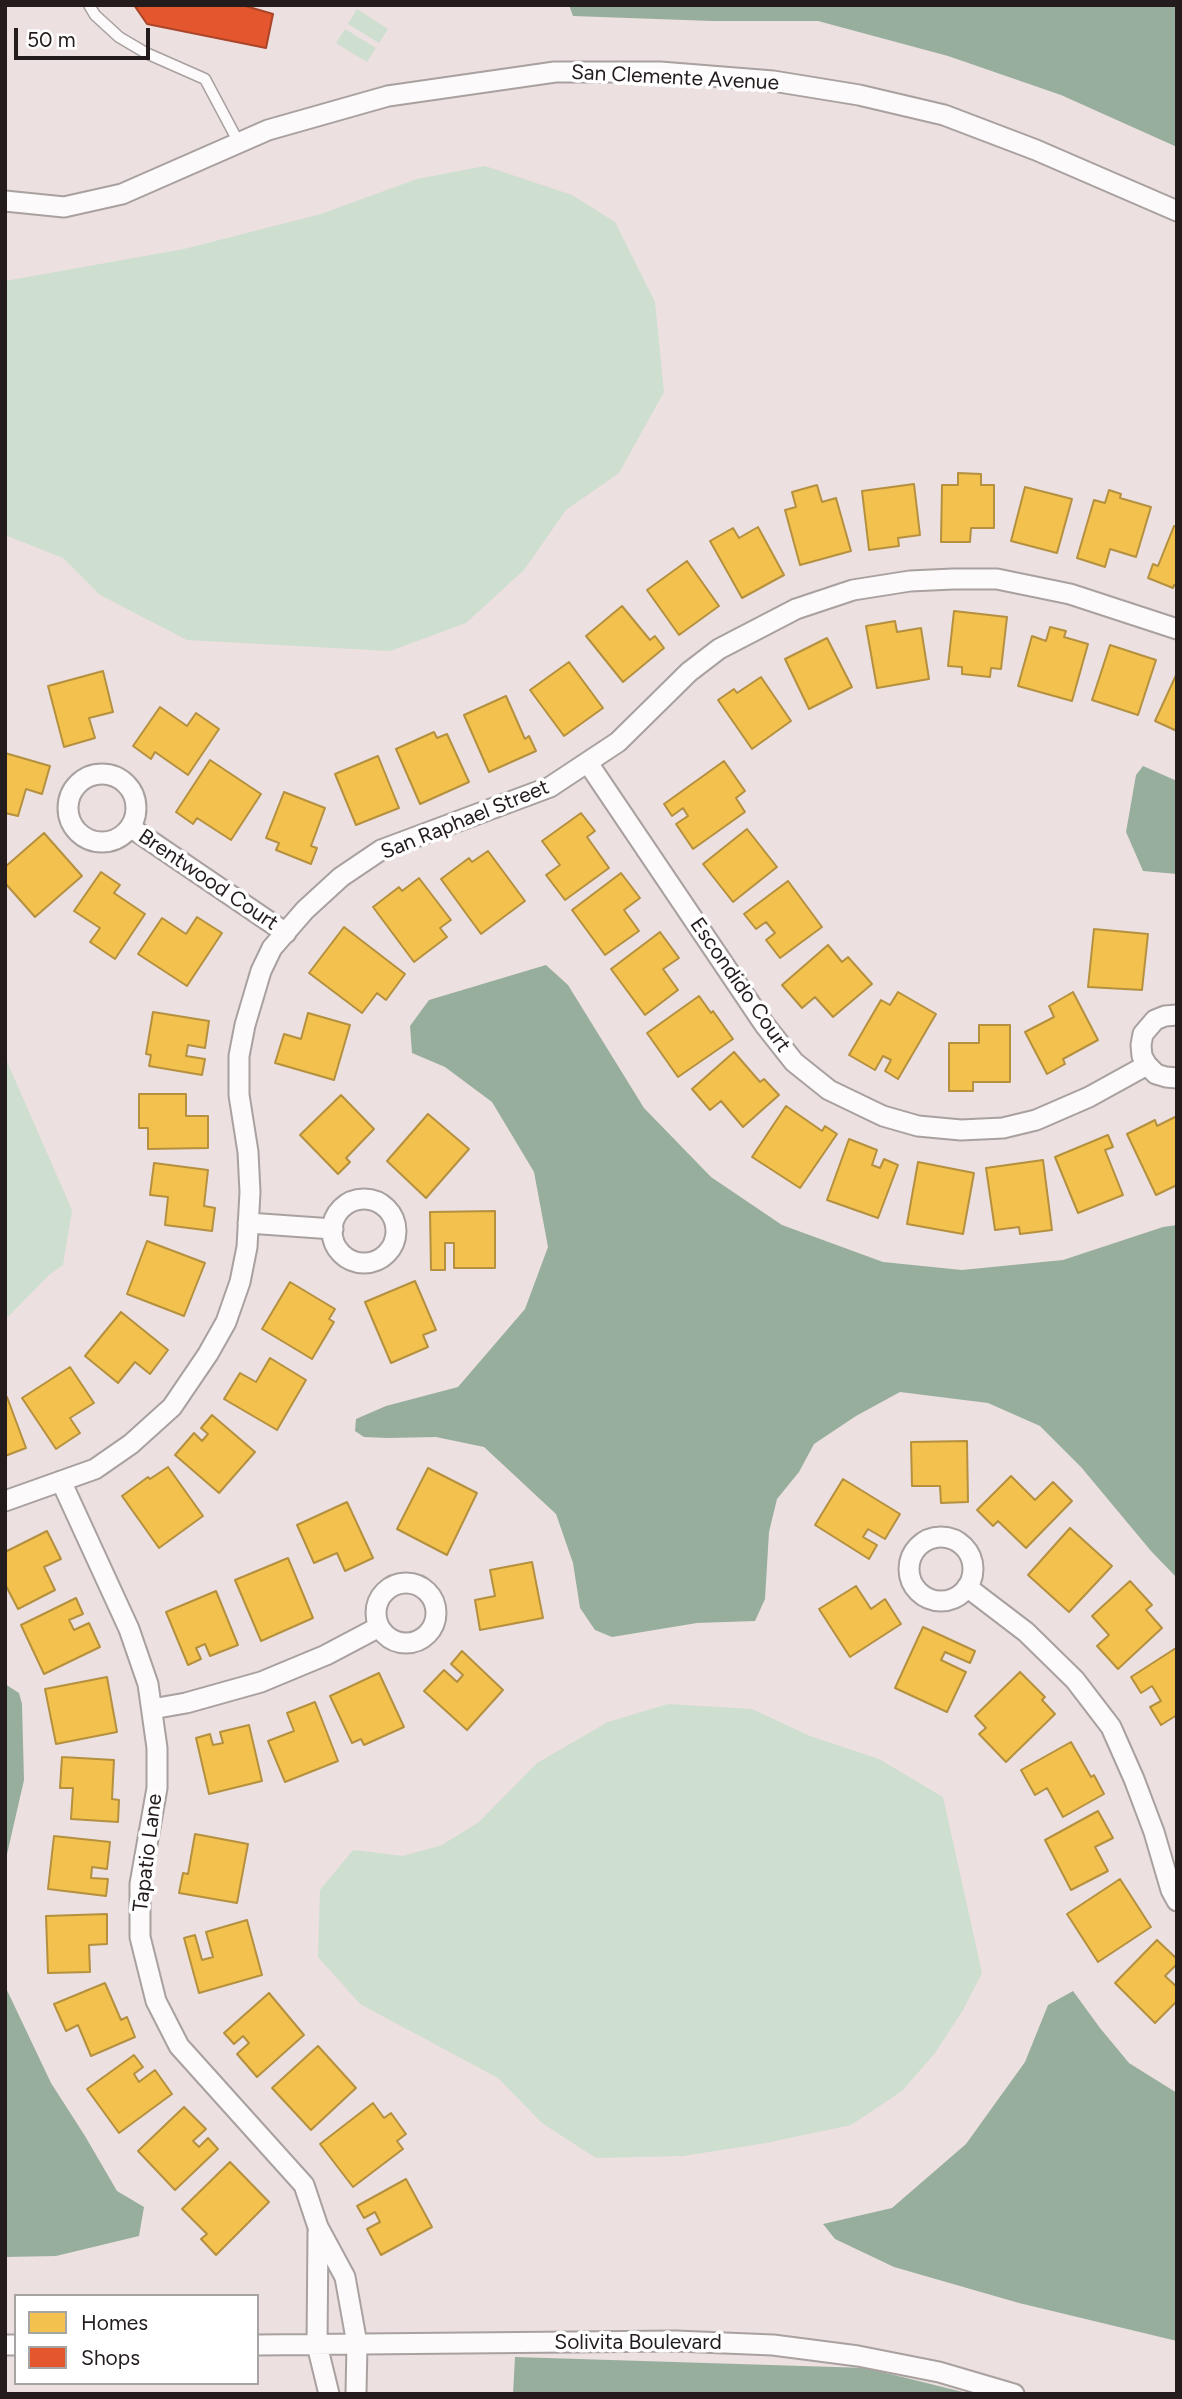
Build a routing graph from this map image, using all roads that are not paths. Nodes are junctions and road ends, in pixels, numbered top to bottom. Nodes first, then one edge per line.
1 (89, 5) edge
2 (239, 143) junction
3 (5, 201) edge
4 (1177, 211) edge
5 (1177, 629) edge
6 (588, 763) junction
7 (130, 827) dead end
8 (286, 933) junction
9 (1177, 1015) edge
10 (1147, 1065) junction
11 (1177, 1077) edge
12 (248, 1223) junction
13 (333, 1229) dead end
14 (61, 1481) junction
15 (5, 1502) edge
16 (967, 1587) dead end
17 (379, 1627) dead end
18 (152, 1709) junction
19 (1177, 1901) edge
20 (318, 2227) junction
21 (317, 2344) junction
22 (357, 2344) junction
23 (259, 2345) edge
24 (329, 2394) edge
25 (356, 2394) edge
26 (1014, 2394) edge

1 - 2 lane
2 - 3 street, San Clemente Avenue
2 - 4 street, San Clemente Avenue
5 - 6 street, San Raphael Street
6 - 8 street, San Raphael Street
6 - 10 street, Escondido Court
7 - 8 street, Brentwood Court
8 - 12 street, San Raphael Street
9 - 10 street
10 - 11 street
12 - 13 street
12 - 14 street, San Raphael Street
14 - 15 street, San Raphael Street
14 - 18 street, Tapatio Lane
16 - 19 street
17 - 18 street
18 - 20 street, Tapatio Lane
20 - 21 street
20 - 22 street
21 - 22 street, Solivita Boulevard
21 - 23 street, Solivita Boulevard
21 - 24 street
22 - 25 street
22 - 26 street, Solivita Boulevard

